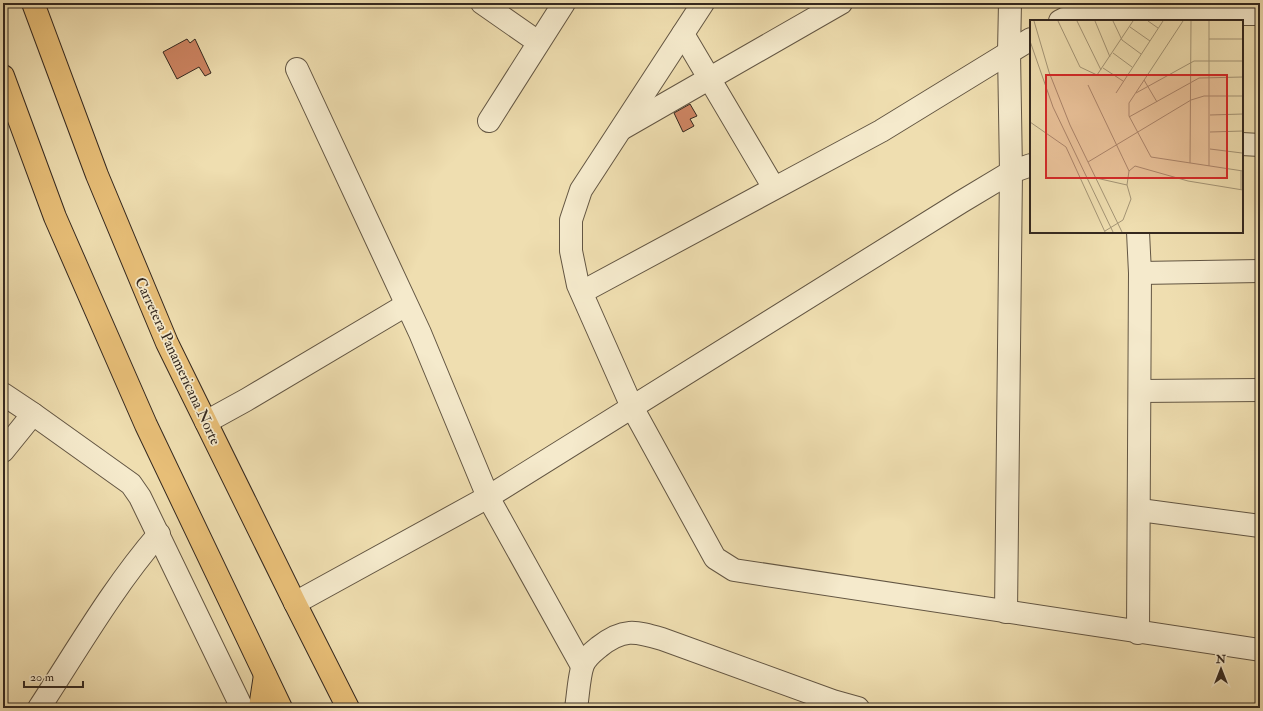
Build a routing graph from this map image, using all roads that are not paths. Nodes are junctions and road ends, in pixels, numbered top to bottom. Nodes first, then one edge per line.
1 (32, 3) edge
2 (482, 3) edge
3 (564, 3) edge
4 (703, 3) edge
5 (841, 3) edge
6 (1010, 3) edge
7 (1136, 13) edge
8 (1260, 14) edge
9 (1062, 20) edge
10 (683, 34) junction
11 (1030, 40) edge
12 (538, 42) junction
13 (1009, 52) junction
14 (297, 69) dead end
15 (3, 76) edge
16 (710, 78) junction
17 (489, 121) dead end
18 (620, 130) junction
19 (1243, 144) edge
20 (1260, 145) edge
21 (1021, 168) edge
22 (774, 188) junction
23 (1138, 233) edge
24 (1260, 271) edge
25 (1140, 273) junction
26 (582, 292) junction
27 (406, 304) junction
28 (1260, 390) edge
29 (1140, 391) junction
30 (3, 394) edge
31 (632, 407) junction
32 (33, 414) junction
33 (206, 422) junction
34 (3, 451) edge
35 (488, 497) junction
36 (1140, 510) junction
37 (1260, 526) edge
38 (159, 534) junction
39 (295, 604) junction
40 (1006, 612) junction
41 (1138, 633) junction
42 (1260, 650) edge
43 (582, 666) junction
44 (265, 675) junction
45 (39, 708) edge
46 (242, 708) edge
47 (260, 708) edge
48 (280, 708) edge
49 (348, 708) edge
50 (576, 708) edge
51 (858, 708) edge

1 - 33 highway, Carretera Panamericana Norte
2 - 12 street
3 - 12 street
4 - 10 street
5 - 16 street
6 - 13 street
7 - 8 street
7 - 9 street
10 - 16 street
10 - 18 street
11 - 13 street
12 - 17 street
13 - 21 street
13 - 22 street
14 - 27 street
15 - 44 highway
16 - 18 street
16 - 22 street
18 - 26 street
19 - 20 street
21 - 31 street
21 - 40 street
22 - 26 street
23 - 25 street
24 - 25 street
25 - 29 street
26 - 31 street
27 - 33 street
27 - 35 street
28 - 29 street
29 - 36 street
30 - 32 street
31 - 35 street
31 - 40 street
32 - 34 street
32 - 38 street
33 - 39 highway, Carretera Panamericana Norte
35 - 39 street
35 - 43 street
36 - 37 street
36 - 41 street
38 - 45 street
38 - 46 street
39 - 49 highway, Carretera Panamericana Norte
40 - 41 street
41 - 42 street
43 - 50 street
43 - 51 street
44 - 47 highway
44 - 48 highway

